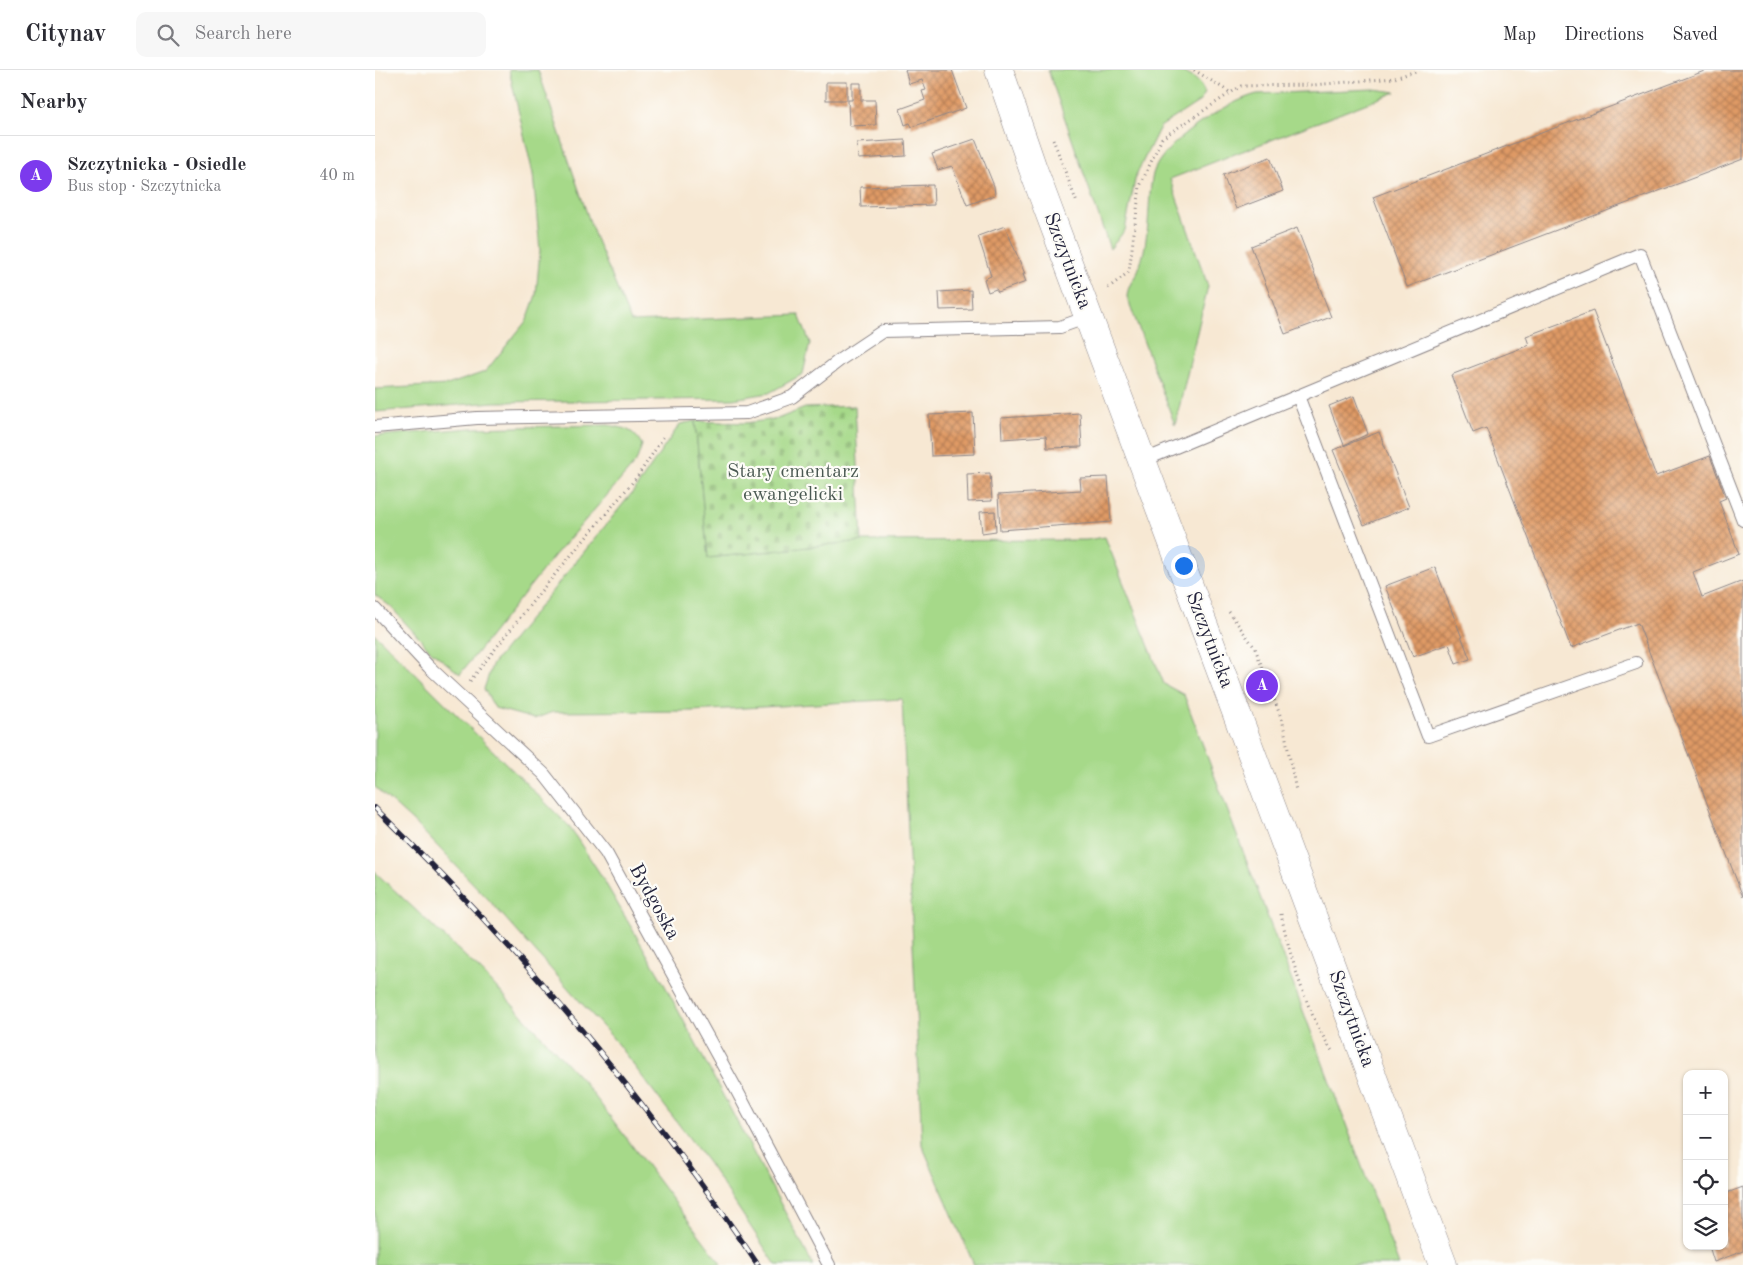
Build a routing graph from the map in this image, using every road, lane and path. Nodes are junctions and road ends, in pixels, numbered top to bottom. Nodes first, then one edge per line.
1 (999, 70) edge
2 (1194, 70) edge
3 (1419, 70) edge
4 (1231, 93) junction
5 (1108, 288) dead end
6 (1088, 317) junction
7 (1299, 396) junction
8 (678, 413) junction
9 (375, 427) edge
10 (1142, 461) junction
11 (1743, 520) edge
12 (375, 609) edge
13 (1636, 664) dead end
14 (459, 695) junction
15 (829, 1265) edge
16 (1443, 1265) edge

1 - 6 street, Szczytnicka
2 - 4 path
3 - 4 path
4 - 5 path
6 - 8 lane
6 - 10 street, Szczytnicka
7 - 10 lane
7 - 11 lane
7 - 13 lane
8 - 9 lane
8 - 14 path
10 - 16 street, Szczytnicka
12 - 14 lane, Bydgoska
14 - 15 lane, Bydgoska

